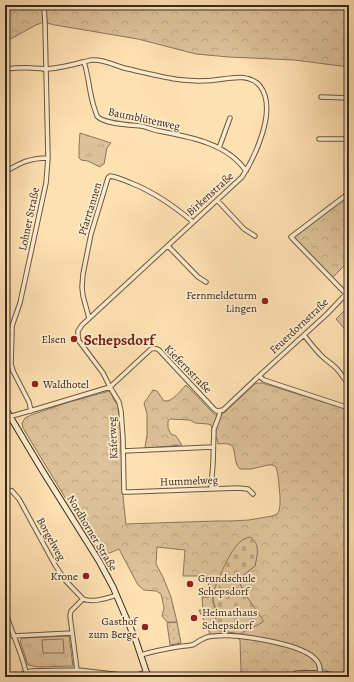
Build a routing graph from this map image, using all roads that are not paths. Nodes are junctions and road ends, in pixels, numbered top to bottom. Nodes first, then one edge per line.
1 (44, 5) edge
2 (84, 62) junction
3 (5, 69) edge
4 (46, 69) junction
5 (321, 97) dead end
6 (349, 98) edge
7 (230, 118) dead end
8 (319, 139) dead end
9 (348, 139) edge
10 (219, 148) junction
11 (48, 158) junction
12 (347, 159) dead end
13 (246, 171) junction
14 (5, 172) edge
15 (349, 193) edge
16 (217, 200) junction
17 (193, 222) junction
18 (254, 236) dead end
19 (168, 246) junction
20 (206, 282) dead end
21 (89, 318) junction
22 (5, 327) edge
23 (12, 332) junction
24 (304, 335) junction
25 (259, 376) junction
26 (349, 383) edge
27 (110, 387) junction
28 (5, 408) edge
29 (349, 408) edge
30 (31, 411) junction
31 (220, 411) junction
32 (11, 417) junction
33 (5, 418) edge
34 (213, 447) junction
35 (123, 451) junction
36 (5, 489) edge
37 (211, 489) junction
38 (124, 492) joint
39 (253, 494) dead end
40 (117, 595) junction
41 (83, 599) junction
42 (5, 610) edge
43 (72, 633) junction
44 (13, 636) junction
45 (141, 655) junction
46 (77, 670) junction
47 (26, 672) junction
48 (320, 673) junction
49 (147, 675) edge
50 (14, 677) edge
51 (296, 677) edge
52 (339, 677) edge

1 - 4 street, Lohner Straße
2 - 4 street, Birkenstraße
2 - 10 street, Baumblütenweg
2 - 13 street, Birkenstraße
3 - 4 street, Birkenstraße
4 - 11 street, Lohner Straße
5 - 6 street
7 - 10 street
8 - 9 street
9 - 12 street
10 - 13 street, Baumblütenweg
11 - 14 street
11 - 23 street, Lohner Straße
13 - 16 street, Birkenstraße
15 - 24 street, Feuerdornstraße
16 - 17 street, Birkenstraße
16 - 18 street
17 - 19 street, Birkenstraße
17 - 21 street, Pfarrtannen
19 - 20 street
19 - 21 street, Birkenstraße
21 - 27 street, Birkenstraße
22 - 23 street
23 - 30 street, Lohner Straße
24 - 25 street, Feuerdornstraße
24 - 26 street
25 - 29 street
25 - 31 street
27 - 30 street, Kiefernstraße
27 - 31 street, Kiefernstraße
27 - 35 street, Käferweg
28 - 32 main road, Nordhorner Straße
30 - 32 street, Kiefernstraße
31 - 34 street
32 - 33 street, Kiefernstraße
32 - 40 main road, Nordhorner Straße
34 - 35 street
34 - 37 street
35 - 38 street, Käferweg
36 - 41 street, Borgelweg
37 - 38 street, Hummelweg
37 - 39 street, Hummelweg
40 - 41 street
40 - 45 main road, Nordhorner Straße
41 - 43 street
42 - 44 street
43 - 44 street
43 - 46 street
44 - 47 street
45 - 48 street
45 - 49 main road, Nordhorner Straße
46 - 47 street
46 - 49 street
47 - 50 street
48 - 51 street
48 - 52 street

